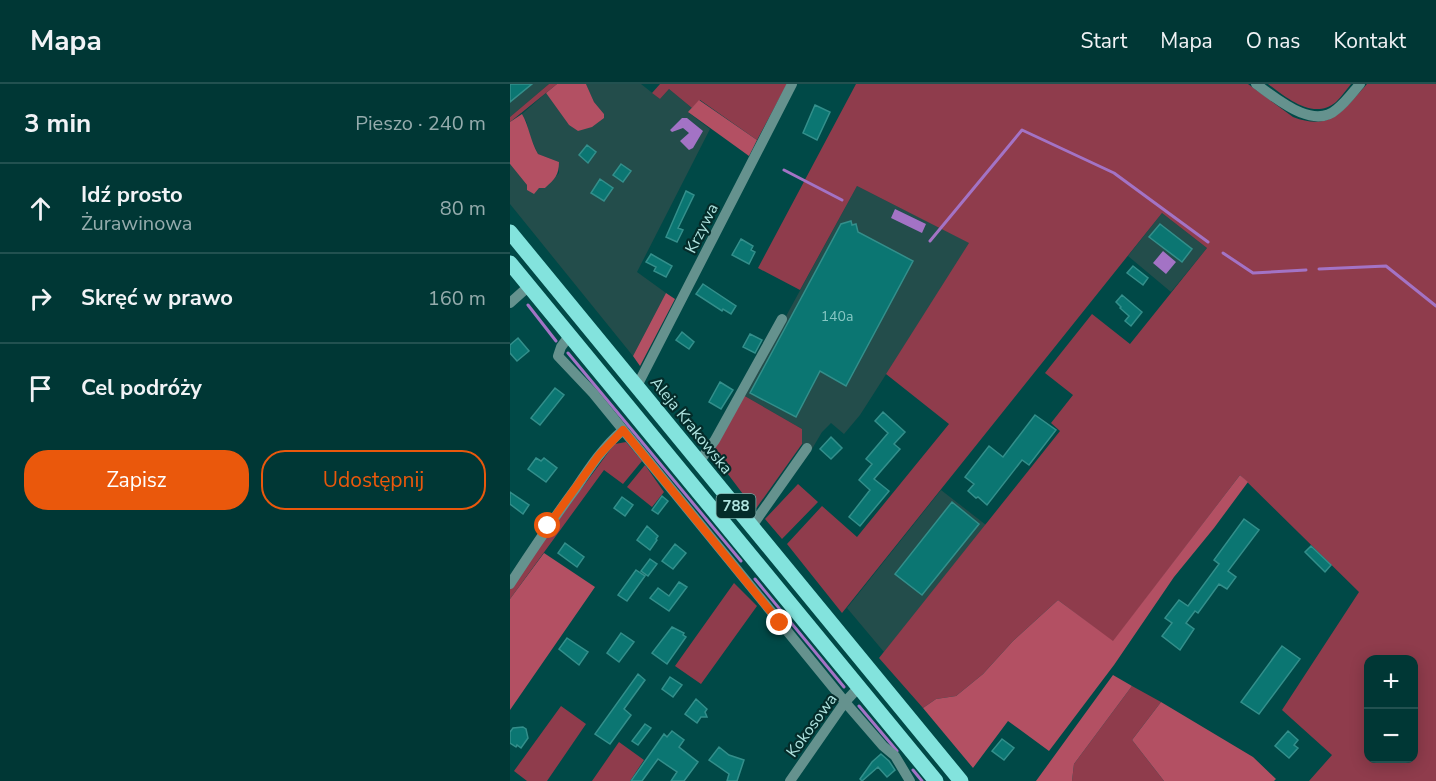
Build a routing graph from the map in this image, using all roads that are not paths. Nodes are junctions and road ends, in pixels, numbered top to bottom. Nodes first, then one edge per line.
1 (792, 84) edge
2 (1256, 84) edge
3 (1360, 84) edge
4 (510, 232) edge
5 (510, 263) edge
6 (529, 286) junction
7 (510, 303) edge
8 (782, 319) dead end
9 (569, 336) junction
10 (637, 386) junction
11 (623, 430) junction
12 (807, 448) dead end
13 (699, 462) junction
14 (752, 526) junction
15 (758, 564) junction
16 (742, 578) junction
17 (510, 584) edge
18 (859, 687) junction
19 (845, 702) junction
20 (915, 754) junction
21 (902, 765) junction
22 (790, 781) edge
23 (910, 781) edge
24 (936, 781) edge
25 (961, 781) edge

1 - 10 street, Krzywa
2 - 3 street
4 - 10 main road, Aleja Krakowska / 788
5 - 6 main road, 788
6 - 7 street
6 - 9 main road, 788
8 - 13 street
9 - 11 street
9 - 15 main road, 788
10 - 13 main road, Aleja Krakowska / 788
11 - 16 street
11 - 17 street
12 - 14 street
13 - 14 main road, Aleja Krakowska / 788
14 - 25 main road, Aleja Krakowska / 788
15 - 16 street
15 - 18 main road, 788
16 - 19 street
18 - 19 street, Kokosowa
18 - 20 main road, 788
19 - 21 street
19 - 22 street, Kokosowa
20 - 21 street
20 - 24 main road, 788
21 - 23 street

